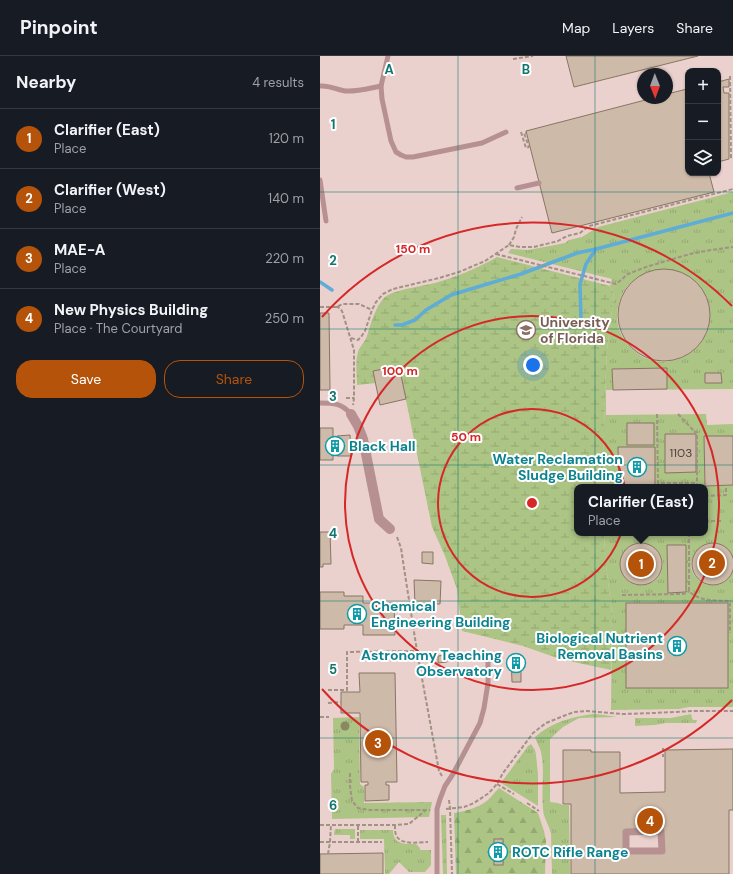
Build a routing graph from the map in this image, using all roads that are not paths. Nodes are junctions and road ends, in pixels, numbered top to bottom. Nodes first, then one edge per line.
1 (388, 56) edge
2 (320, 86) edge
3 (381, 86) junction
4 (506, 132) dead end
5 (320, 180) edge
6 (540, 183) dead end
7 (518, 188) dead end
8 (326, 220) dead end
9 (320, 403) edge
10 (351, 414) joint
11 (390, 529) road end
12 (488, 662) dead end
13 (662, 851) joint
14 (437, 874) edge

1 - 3 lane
2 - 3 lane
3 - 4 lane
5 - 8 lane
6 - 7 lane
9 - 10 lane
10 - 11 street
12 - 14 lane
13 - 13 street

